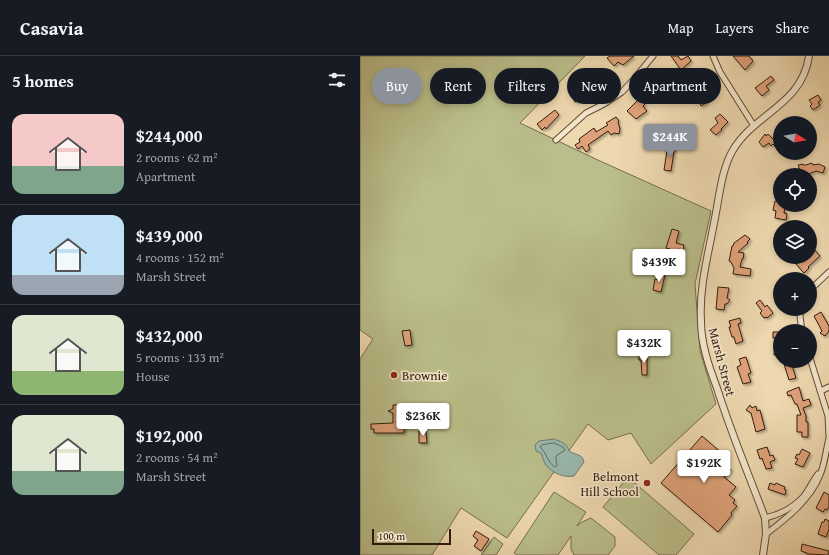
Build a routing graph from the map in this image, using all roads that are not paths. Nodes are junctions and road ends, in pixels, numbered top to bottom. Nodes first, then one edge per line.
1 (653, 56) edge
2 (713, 56) edge
3 (809, 56) edge
4 (754, 126) junction
5 (556, 140) dead end
6 (829, 272) edge
7 (817, 283) edge
8 (813, 368) edge
9 (829, 387) edge
10 (821, 391) junction
11 (829, 437) edge
12 (822, 471) junction
13 (765, 518) junction
14 (766, 534) junction
15 (763, 555) edge

1 - 5 street
2 - 4 street
3 - 4 street, Marsh Street
4 - 13 street, Marsh Street
6 - 7 street
8 - 10 street
9 - 10 street
10 - 11 street
11 - 12 street
12 - 13 street
12 - 14 street
13 - 14 street, Marsh Street
14 - 15 street, Marsh Street

